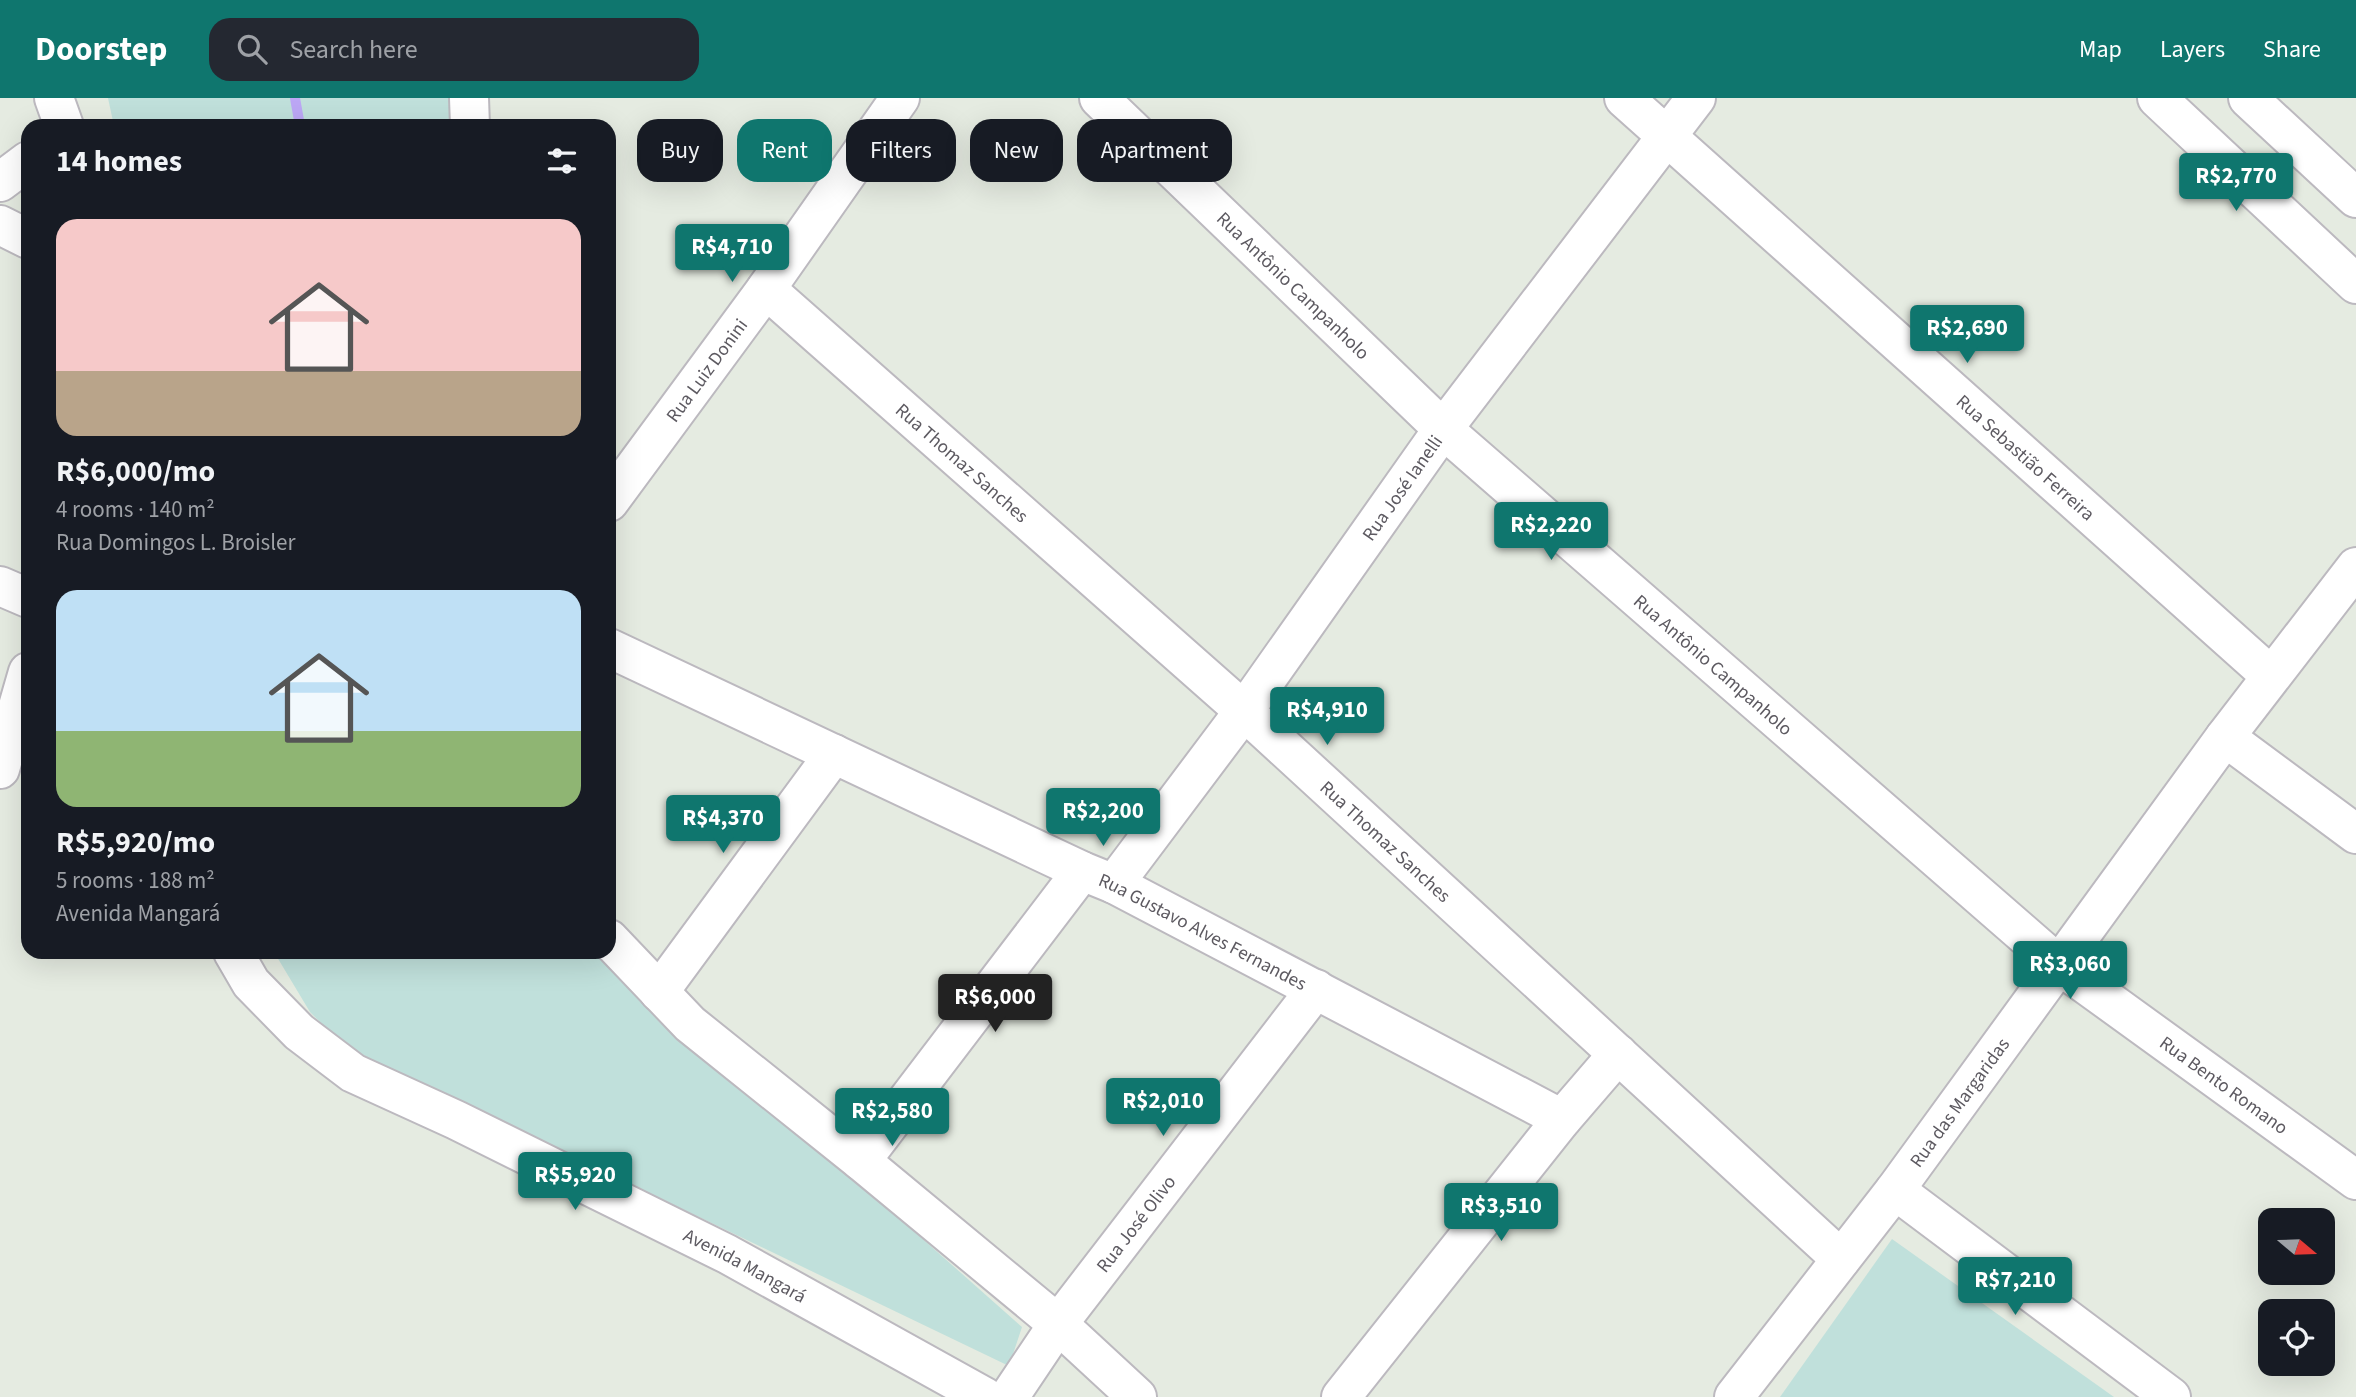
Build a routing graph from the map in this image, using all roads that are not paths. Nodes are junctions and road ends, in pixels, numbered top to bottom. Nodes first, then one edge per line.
1 (469, 98) edge
2 (900, 98) edge
3 (1099, 98) edge
4 (1624, 98) edge
5 (1696, 98) edge
6 (2157, 98) edge
7 (2248, 98) edge
8 (470, 119) edge
9 (1666, 136) junction
10 (21, 166) edge
11 (0, 182) edge
12 (2356, 198) edge
13 (0, 225) edge
14 (21, 236) edge
15 (2356, 284) edge
16 (766, 289) junction
17 (1443, 429) junction
18 (616, 493) edge
19 (2356, 567) edge
20 (0, 586) edge
21 (21, 595) edge
22 (616, 651) edge
23 (2272, 676) junction
24 (21, 696) edge
25 (1244, 711) junction
26 (2225, 737) junction
27 (834, 754) junction
28 (0, 769) edge
29 (2356, 834) edge
30 (1098, 877) junction
31 (616, 946) edge
32 (237, 959) edge
33 (2059, 965) junction
34 (1316, 989) junction
35 (659, 992) junction
36 (1618, 1054) junction
37 (1562, 1119) junction
38 (862, 1161) junction
39 (2356, 1181) edge
40 (1895, 1190) junction
41 (1841, 1259) junction
42 (1058, 1324) junction
43 (985, 1397) edge
44 (1009, 1397) edge
45 (1137, 1397) edge
46 (1341, 1397) edge
47 (1734, 1397) edge
48 (2171, 1397) edge

1 - 8 street
2 - 16 street, Rua Luiz Donini
3 - 17 street, Rua Antônio Campanholo
4 - 9 street, Rua Sebastião Ferreira
5 - 9 street, Rua José Ianelli
6 - 15 street
7 - 12 street
9 - 17 street, Rua José Ianelli
9 - 23 street, Rua Sebastião Ferreira
10 - 11 street
13 - 14 street
16 - 18 street, Rua Luiz Donini
16 - 25 street, Rua Thomaz Sanches
17 - 25 street, Rua José Ianelli
17 - 33 street, Rua Antônio Campanholo
19 - 23 street, Rua das Margaridas
20 - 21 street
22 - 27 street, Rua Gustavo Alves Fernandes
23 - 26 street, Rua das Margaridas
24 - 28 street
25 - 30 street, Rua José Ianelli
25 - 36 street, Rua Thomaz Sanches
26 - 29 street
26 - 33 street, Rua das Margaridas
27 - 30 street, Rua Gustavo Alves Fernandes
27 - 35 street
30 - 34 street, Rua Gustavo Alves Fernandes
30 - 38 street, Rua José Ianelli
31 - 35 street
32 - 43 street, Avenida Mangará
33 - 39 street, Rua Bento Romano
33 - 40 street, Rua das Margaridas
34 - 37 street, Rua Gustavo Alves Fernandes
34 - 42 street, Rua José Olivo
35 - 38 street
36 - 37 street
36 - 41 street, Rua Thomaz Sanches
37 - 46 street
38 - 42 street
40 - 41 street, Rua das Margaridas
40 - 48 street
41 - 47 street, Rua das Margaridas
42 - 44 street, Rua José Olivo
42 - 45 street

